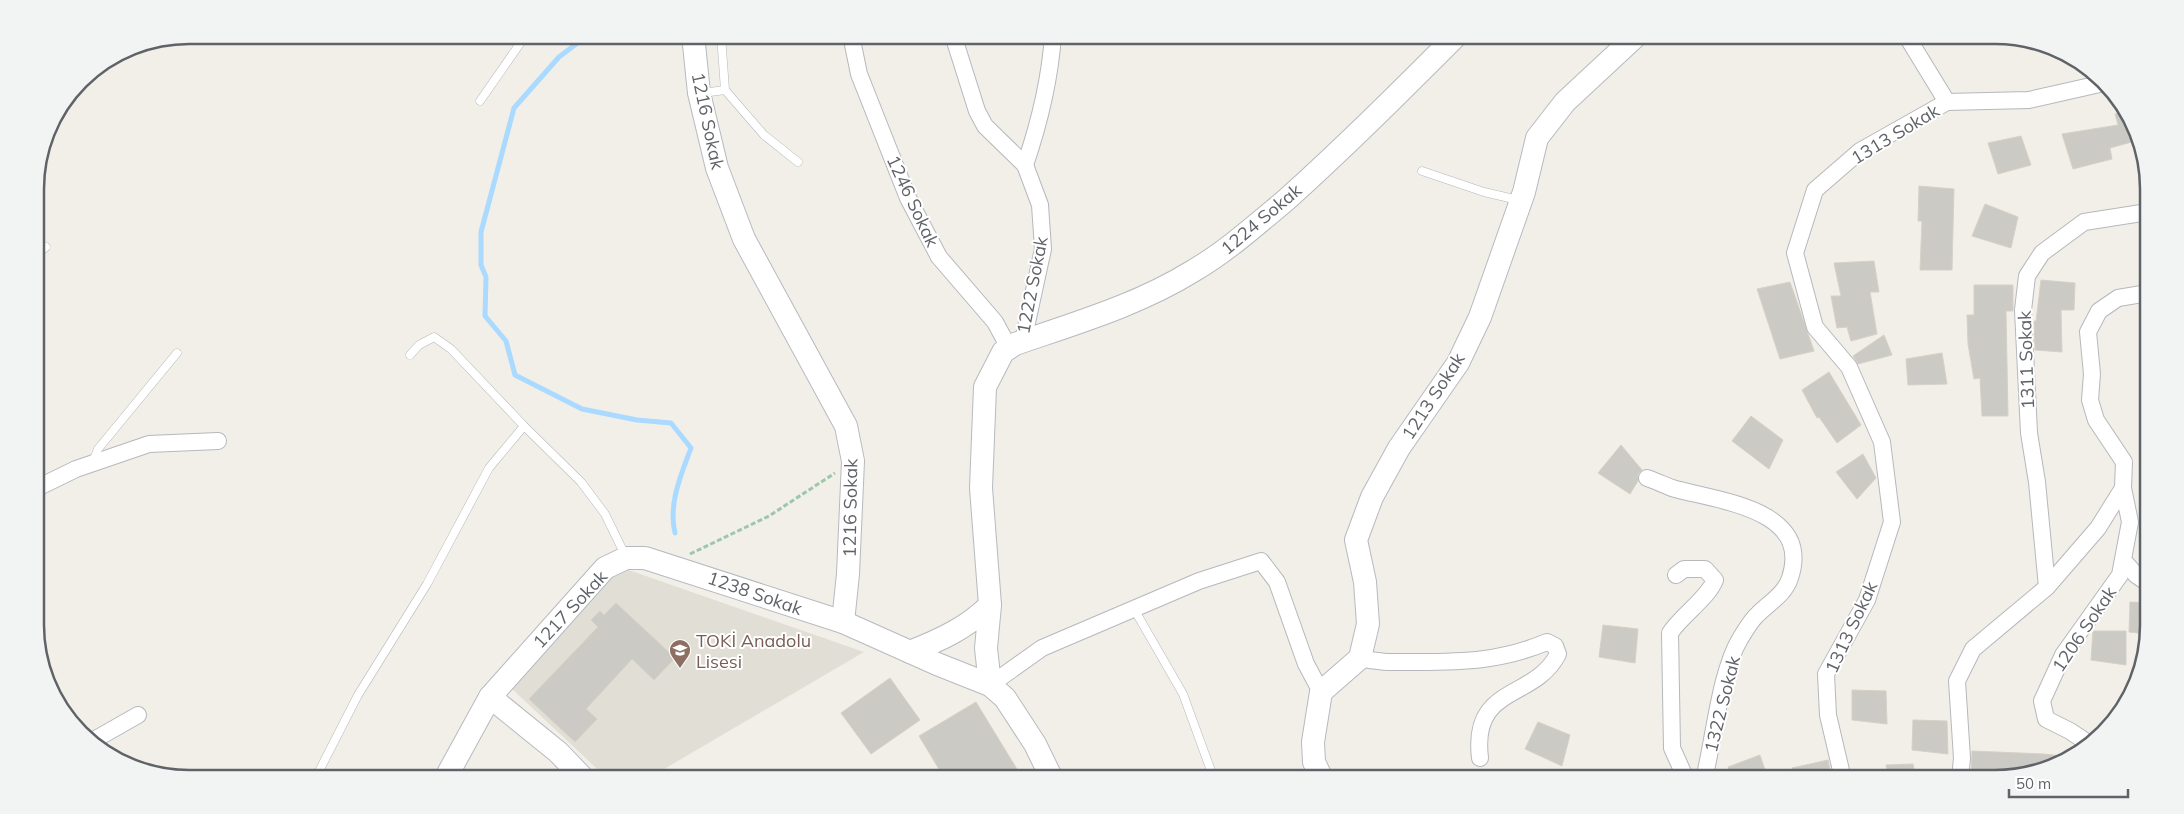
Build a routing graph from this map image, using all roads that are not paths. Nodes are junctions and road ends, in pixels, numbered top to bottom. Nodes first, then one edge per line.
1 (520, 44) edge
2 (694, 44) edge
3 (722, 44) edge
4 (853, 44) edge
5 (956, 44) edge
6 (1052, 44) edge
7 (1449, 44) edge
8 (1627, 44) edge
9 (1911, 44) edge
10 (2096, 85) edge
11 (725, 90) junction
12 (699, 93) junction
13 (480, 100) dead end
14 (1946, 102) junction
15 (798, 162) dead end
16 (1025, 166) junction
17 (1422, 171) dead end
18 (1521, 201) junction
19 (2140, 213) edge
20 (2140, 294) edge
21 (1016, 345) junction
22 (177, 353) dead end
23 (410, 355) dead end
24 (524, 426) junction
25 (218, 441) dead end
26 (92, 464) junction
27 (1647, 478) dead end
28 (44, 485) edge
29 (2123, 488) junction
30 (626, 558) junction
31 (2123, 560) junction
32 (1676, 575) dead end
33 (2140, 577) edge
34 (2047, 587) junction
35 (990, 605) junction
36 (1134, 609) junction
37 (843, 622) junction
38 (910, 652) junction
39 (1360, 658) junction
40 (990, 685) junction
41 (1321, 692) junction
42 (490, 697) junction
43 (138, 715) dead end
44 (98, 738) edge
45 (2083, 740) edge
46 (1480, 758) dead end
47 (320, 770) edge
48 (450, 770) edge
49 (575, 770) edge
50 (1048, 770) edge
51 (1211, 770) edge
52 (1318, 770) edge
53 (1682, 770) edge
54 (1706, 770) edge
55 (1841, 770) edge
56 (1961, 770) edge

1 - 13 lane
2 - 12 street, 1216 Sokak
3 - 11 lane
4 - 21 street, 1246 Sokak
5 - 16 street, 1222 Sokak
6 - 16 street
7 - 21 street, 1224 Sokak
8 - 18 street, 1213 Sokak
9 - 14 street
10 - 14 street, 1313 Sokak
11 - 12 lane
11 - 15 lane
12 - 37 street, 1216 Sokak
14 - 55 street, 1313 Sokak
16 - 21 street, 1222 Sokak
17 - 18 lane
18 - 39 street, 1213 Sokak
19 - 34 street, 1311 Sokak
20 - 29 street, 1206 Sokak
21 - 35 street, 1222 Sokak
22 - 26 lane
23 - 24 lane
24 - 30 lane
24 - 47 lane
25 - 26 street
26 - 28 street
27 - 54 street, 1322 Sokak
29 - 31 street, 1206 Sokak
29 - 34 street
30 - 37 street, 1238 Sokak
30 - 42 street, 1217 Sokak
31 - 33 street
31 - 45 street, 1206 Sokak
32 - 53 street, 1322 Sokak
34 - 56 street
35 - 38 street
35 - 40 street, 1222 Sokak
36 - 40 street
36 - 41 street
36 - 51 lane
37 - 38 street
38 - 40 street
39 - 41 street
39 - 46 street
40 - 50 street
41 - 52 street
42 - 48 street, 1217 Sokak
42 - 49 street
43 - 44 street

